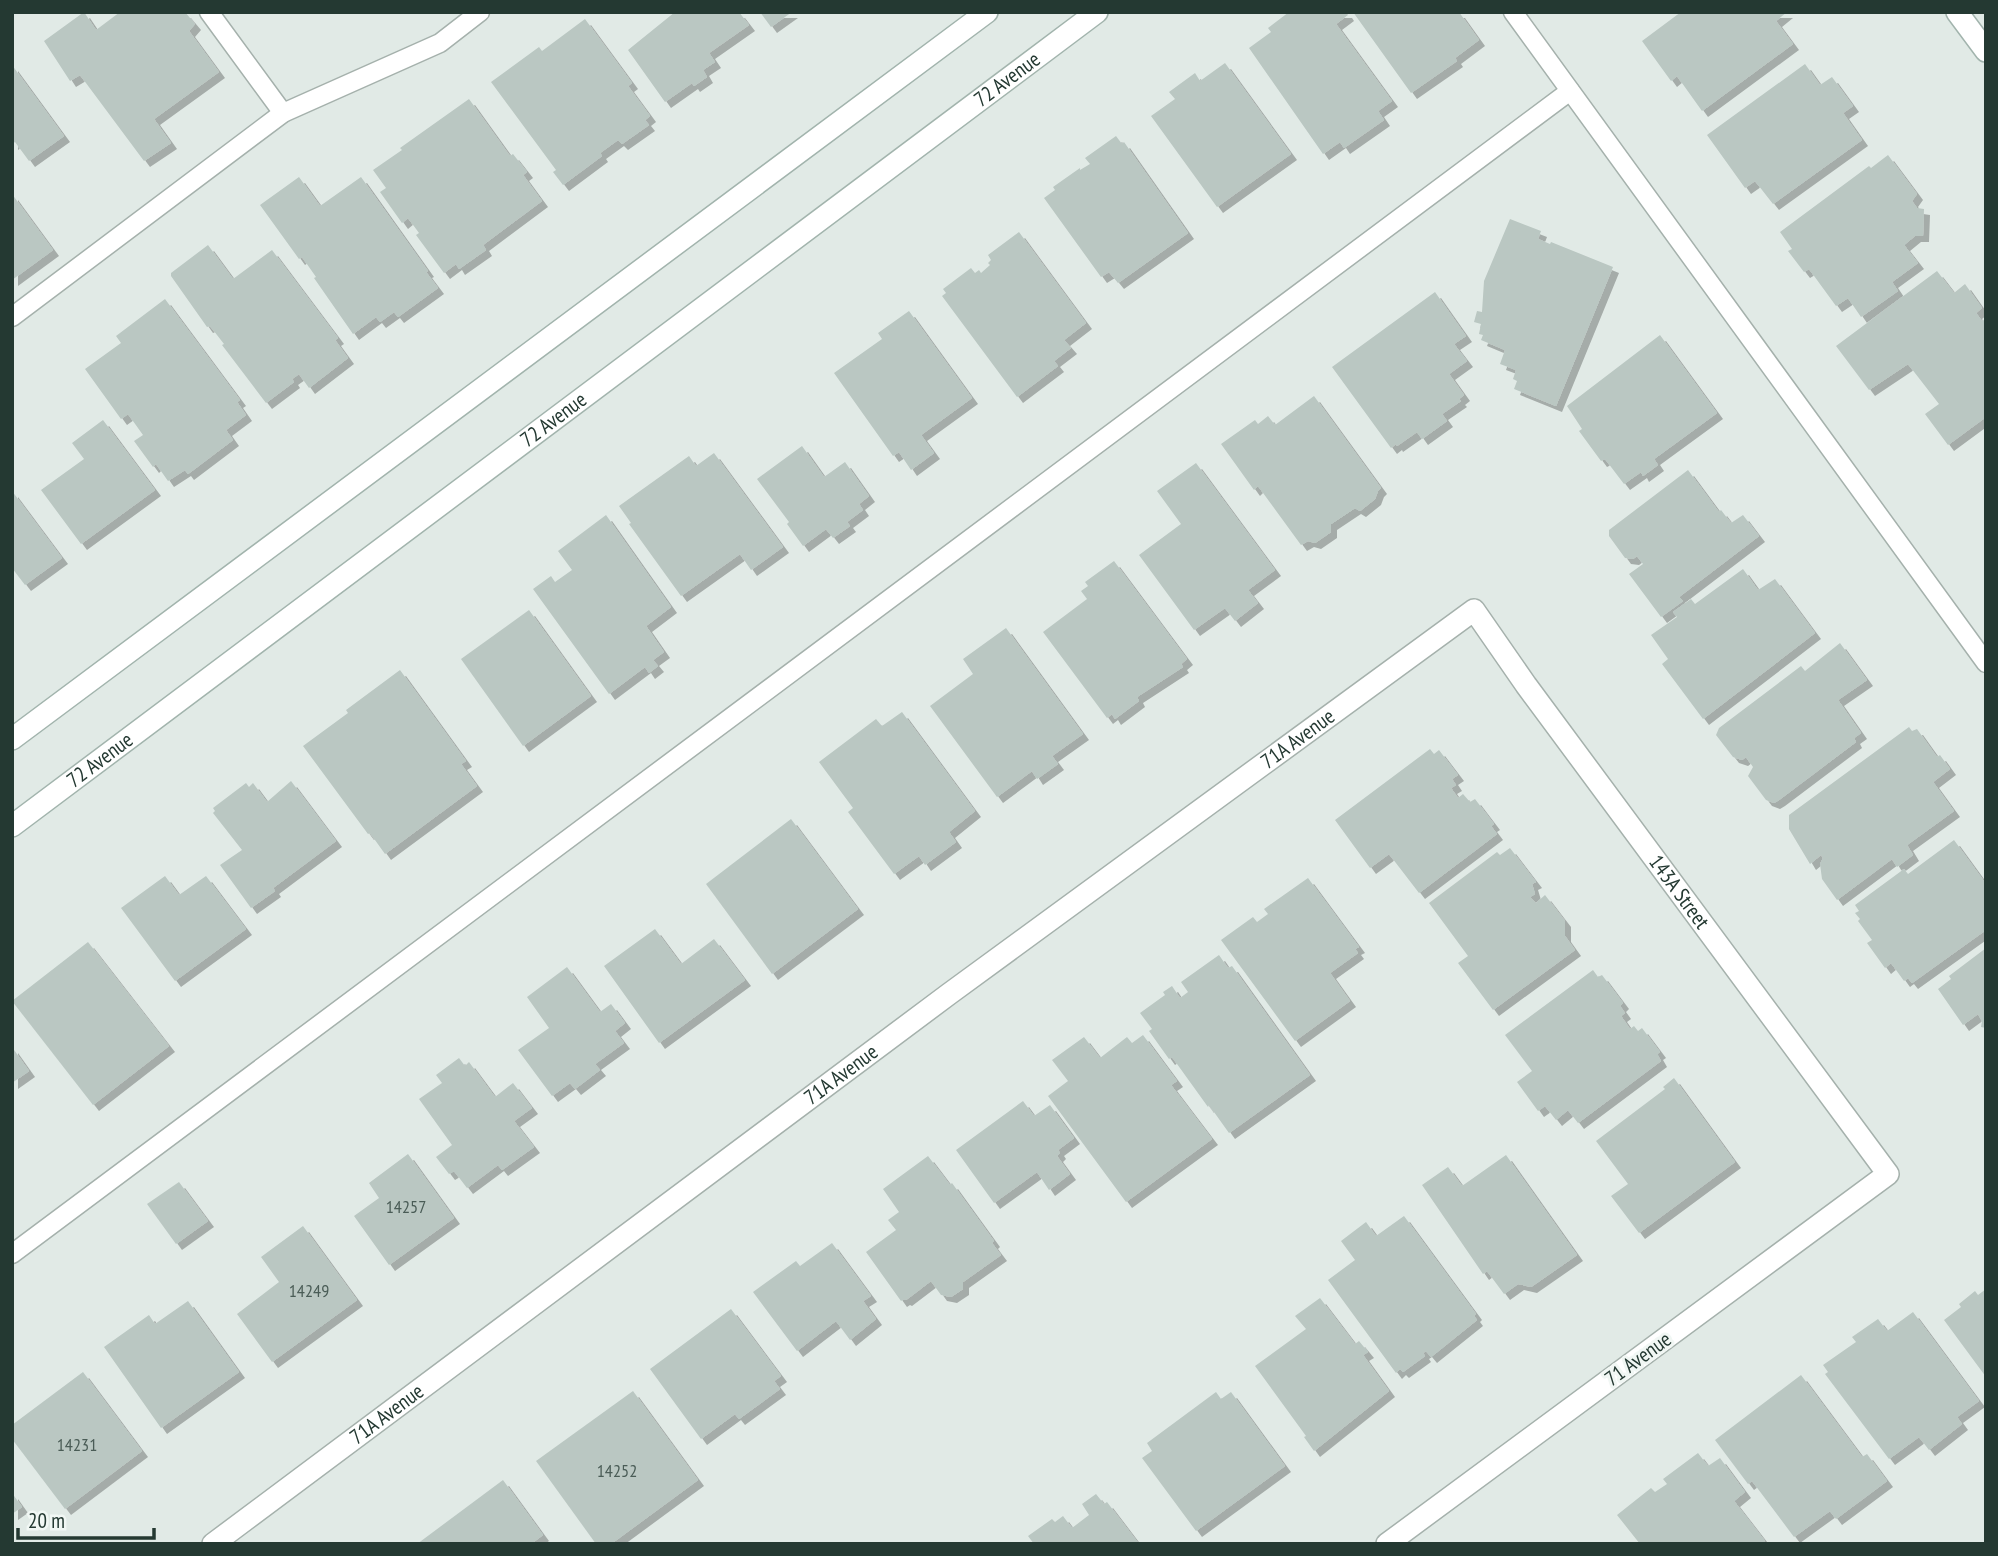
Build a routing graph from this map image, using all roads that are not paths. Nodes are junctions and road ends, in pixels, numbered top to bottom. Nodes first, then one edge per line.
1 (209, 12) edge
2 (480, 12) edge
3 (987, 12) edge
4 (1097, 12) edge
5 (1513, 12) edge
6 (1957, 12) edge
7 (1986, 51) edge
8 (1570, 91) junction
9 (283, 113) junction
10 (12, 317) edge
11 (1474, 610) joint
12 (1986, 663) edge
13 (12, 739) edge
14 (12, 826) edge
15 (1888, 1174) joint
16 (12, 1254) edge
17 (213, 1544) edge
18 (1387, 1544) edge

1 - 9 lane
2 - 9 lane
3 - 13 street
4 - 14 street, 72 Avenue
5 - 8 lane
6 - 7 street
8 - 12 lane
8 - 16 lane
9 - 10 lane
11 - 15 street, 143A Street
11 - 17 street, 71A Avenue
15 - 18 street, 71 Avenue

